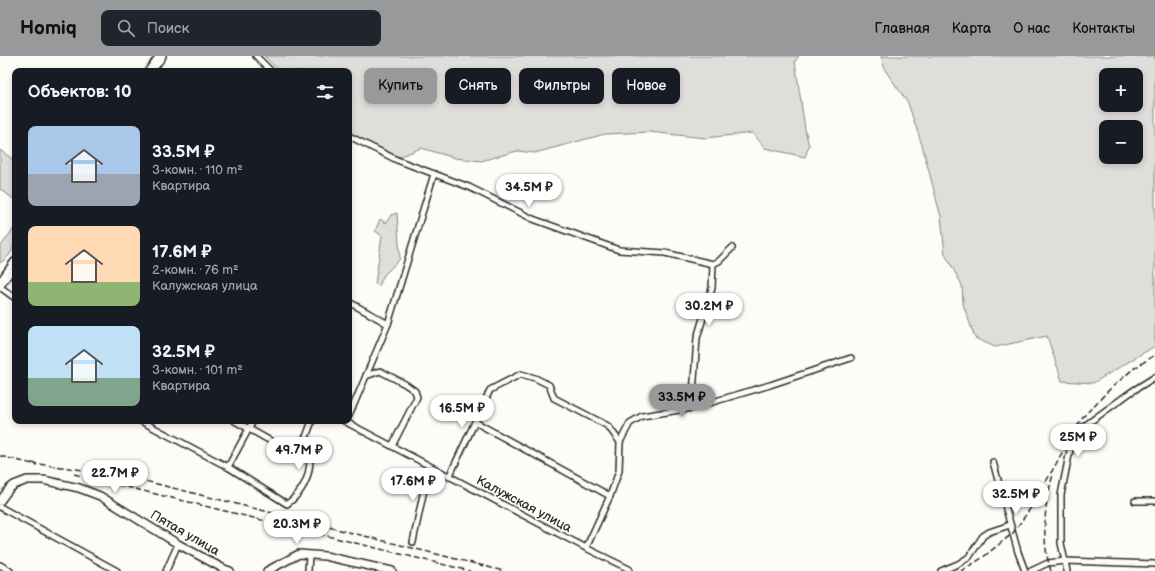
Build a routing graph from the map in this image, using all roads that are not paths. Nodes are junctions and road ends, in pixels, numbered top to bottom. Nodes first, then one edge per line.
1 (161, 56) edge
2 (256, 56) edge
3 (152, 68) edge
4 (268, 68) edge
5 (352, 137) edge
6 (434, 174) junction
7 (732, 248) dead end
8 (713, 264) junction
9 (12, 268) edge
10 (0, 286) edge
11 (12, 296) edge
12 (352, 304) edge
13 (388, 324) junction
14 (850, 358) dead end
15 (366, 376) junction
16 (1155, 377) edge
17 (692, 408) junction
18 (352, 409) edge
19 (475, 422) junction
20 (147, 424) edge
21 (241, 424) edge
22 (251, 424) edge
23 (311, 424) edge
24 (352, 424) edge
25 (249, 428) junction
26 (306, 437) junction
27 (620, 442) junction
28 (392, 446) junction
29 (292, 453) junction
30 (310, 458) junction
31 (993, 462) dead end
32 (429, 466) junction
33 (228, 468) junction
34 (449, 477) junction
35 (610, 496) junction
36 (0, 501) edge
37 (1135, 501) dead end
38 (1155, 501) edge
39 (0, 507) edge
40 (1010, 524) junction
41 (413, 542) dead end
42 (178, 544) junction
43 (586, 548) junction
44 (309, 555) junction
45 (1065, 561) junction
46 (1155, 564) edge
47 (0, 565) edge
48 (368, 569) edge
49 (632, 570) edge
50 (10, 571) edge
51 (117, 571) edge
52 (166, 571) edge
53 (230, 571) edge
54 (267, 571) edge
55 (308, 571) edge
56 (392, 571) edge
57 (941, 571) edge
58 (1025, 571) edge
59 (1031, 571) edge
60 (1067, 571) edge

1 - 3 highway
2 - 4 street
5 - 6 street
6 - 8 street
6 - 13 street
7 - 8 street
8 - 17 street
9 - 10 highway
10 - 11 street
12 - 13 street
13 - 15 street
14 - 17 street
15 - 18 street
15 - 28 street
16 - 45 street
17 - 27 street
19 - 27 street
19 - 34 street
19 - 35 street
20 - 33 street
21 - 25 street
22 - 25 street
23 - 26 street
24 - 28 street, Калужская улица
25 - 29 street
25 - 33 street
26 - 29 street
26 - 30 street
27 - 35 street
28 - 32 street, Калужская улица
29 - 30 street
30 - 33 street
31 - 40 street
32 - 34 street, Калужская улица
32 - 41 street
34 - 43 street, Калужская улица
35 - 43 street
36 - 42 street, Пятая улица
37 - 38 street
39 - 51 street
40 - 57 street
40 - 58 street
42 - 52 street
42 - 53 street, Пятая улица
43 - 49 street, Калужская улица
44 - 48 street
44 - 54 street
44 - 55 street
45 - 46 street
45 - 59 street
45 - 60 street
47 - 50 street
48 - 56 street

